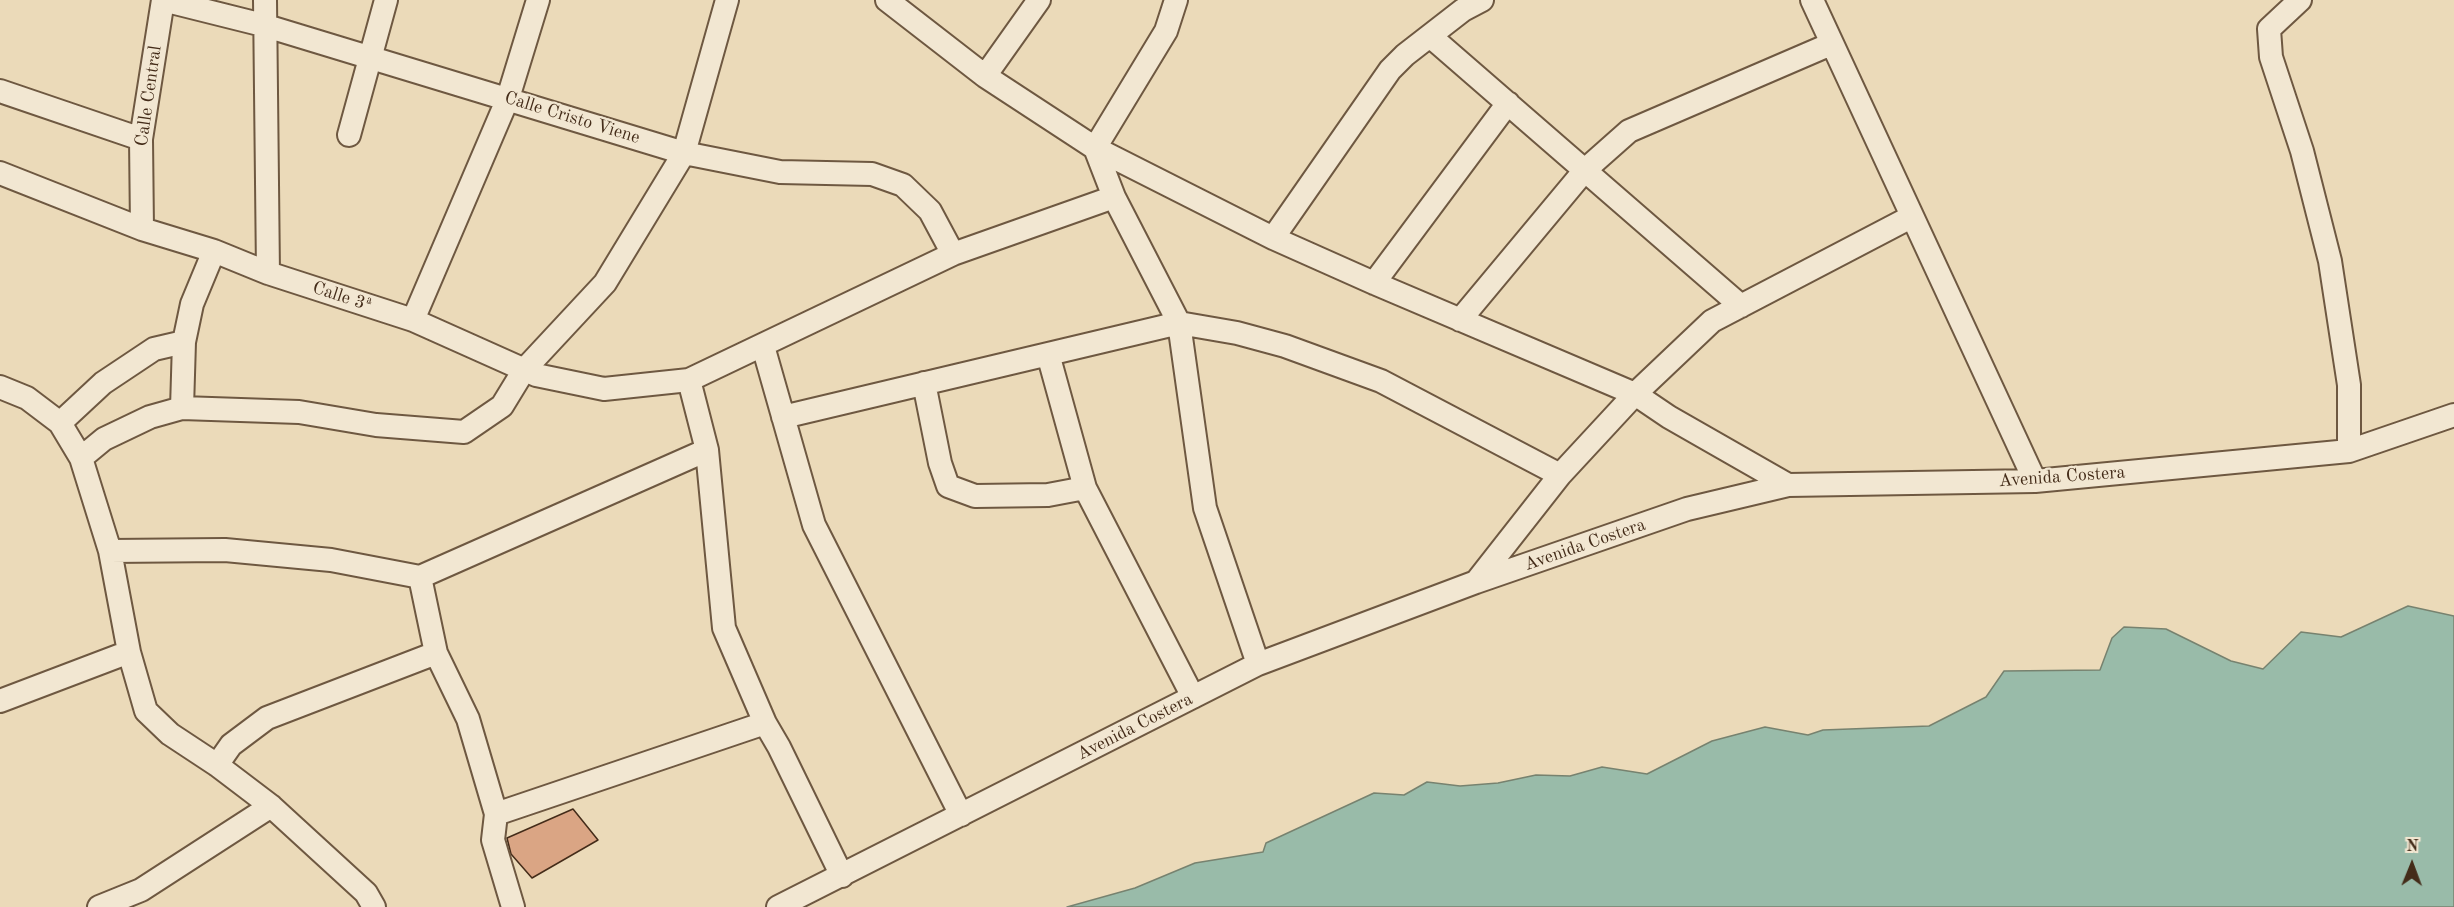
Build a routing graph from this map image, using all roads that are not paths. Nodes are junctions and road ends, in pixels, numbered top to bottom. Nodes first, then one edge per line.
1 (163, 0) edge
2 (265, 0) edge
3 (386, 0) edge
4 (538, 0) edge
5 (727, 0) edge
6 (887, 0) edge
7 (1039, 0) edge
8 (1176, 0) edge
9 (1482, 0) edge
10 (1812, 0) edge
11 (2300, 0) edge
12 (263, 25) junction
13 (1430, 36) junction
14 (1831, 44) junction
15 (369, 57) junction
16 (985, 76) junction
17 (0, 91) edge
18 (508, 98) junction
19 (1508, 103) junction
20 (349, 135) dead end
21 (141, 138) junction
22 (1095, 148) junction
23 (684, 153) junction
24 (1586, 170) junction
25 (0, 173) edge
26 (1114, 197) junction
27 (1911, 217) junction
28 (142, 229) junction
29 (1273, 238) junction
30 (214, 251) junction
31 (953, 254) junction
32 (268, 273) junction
33 (1374, 284) junction
34 (1741, 306) junction
35 (413, 320) junction
36 (1460, 320) junction
37 (1179, 323) junction
38 (184, 342) junction
39 (763, 346) junction
40 (1048, 354) junction
41 (524, 370) junction
42 (689, 380) junction
43 (924, 383) junction
44 (0, 387) edge
45 (1635, 394) junction
46 (182, 408) junction
47 (2454, 416) edge
48 (783, 417) junction
49 (60, 423) junction
50 (707, 450) junction
51 (2349, 451) junction
52 (81, 458) junction
53 (1560, 475) junction
54 (2035, 481) junction
55 (1788, 485) junction
56 (1085, 488) junction
57 (110, 551) junction
58 (420, 577) junction
59 (1476, 582) junction
60 (129, 652) junction
61 (436, 653) junction
62 (1258, 664) junction
63 (1193, 697) junction
64 (0, 701) edge
65 (765, 723) junction
66 (217, 765) junction
67 (271, 806) junction
68 (496, 814) junction
69 (961, 815) junction
70 (842, 876) junction
71 (99, 907) edge
72 (374, 907) edge
73 (513, 907) edge
74 (778, 907) edge

1 - 12 street, Calle Cristo Viene
1 - 21 street, Calle Central
2 - 12 street
3 - 15 street
4 - 18 street
5 - 23 street
6 - 16 street
7 - 16 street
8 - 22 street
9 - 13 street
10 - 14 street
11 - 51 street
12 - 15 street, Calle Cristo Viene
12 - 32 street
13 - 19 street
13 - 29 street
14 - 24 street
14 - 27 street
15 - 18 street, Calle Cristo Viene
15 - 20 street
16 - 22 street
17 - 21 street
18 - 23 street, Calle Cristo Viene
18 - 35 street
19 - 24 street
19 - 33 street
21 - 28 street, Calle Central
22 - 26 street
22 - 29 street
23 - 31 street, Calle Cristo Viene
23 - 41 street
24 - 34 street
24 - 36 street
25 - 28 street, Calle 3ª
26 - 31 street, Calle 3ª
26 - 37 street
27 - 34 street
27 - 54 street
28 - 30 street, Calle 3ª
29 - 33 street
30 - 32 street, Calle 3ª
30 - 38 street
31 - 39 street, Calle 3ª
32 - 35 street, Calle 3ª
33 - 36 street
34 - 45 street
35 - 41 street, Calle 3ª
36 - 45 street
37 - 40 street
37 - 53 street
37 - 62 street
38 - 46 street
38 - 49 street
39 - 42 street, Calle 3ª
39 - 48 street
40 - 43 street
40 - 56 street
41 - 42 street, Calle 3ª
41 - 46 street
42 - 50 street
43 - 48 street
43 - 56 street
44 - 49 street
45 - 53 street
45 - 55 street
46 - 52 street
47 - 51 street, Avenida Costera
48 - 69 street
49 - 52 street
50 - 58 street
50 - 65 street
51 - 54 street, Avenida Costera
52 - 57 street
53 - 59 street
54 - 55 street, Avenida Costera
55 - 59 street, Avenida Costera
56 - 63 street
57 - 58 street
57 - 60 street
58 - 61 street
59 - 62 street, Avenida Costera
60 - 64 street
60 - 66 street
61 - 66 street
61 - 68 street
62 - 63 street, Avenida Costera
63 - 69 street, Avenida Costera
65 - 68 street
65 - 70 street
66 - 67 street
67 - 71 street
67 - 72 street
68 - 73 street
69 - 70 street, Avenida Costera
70 - 74 street, Avenida Costera

